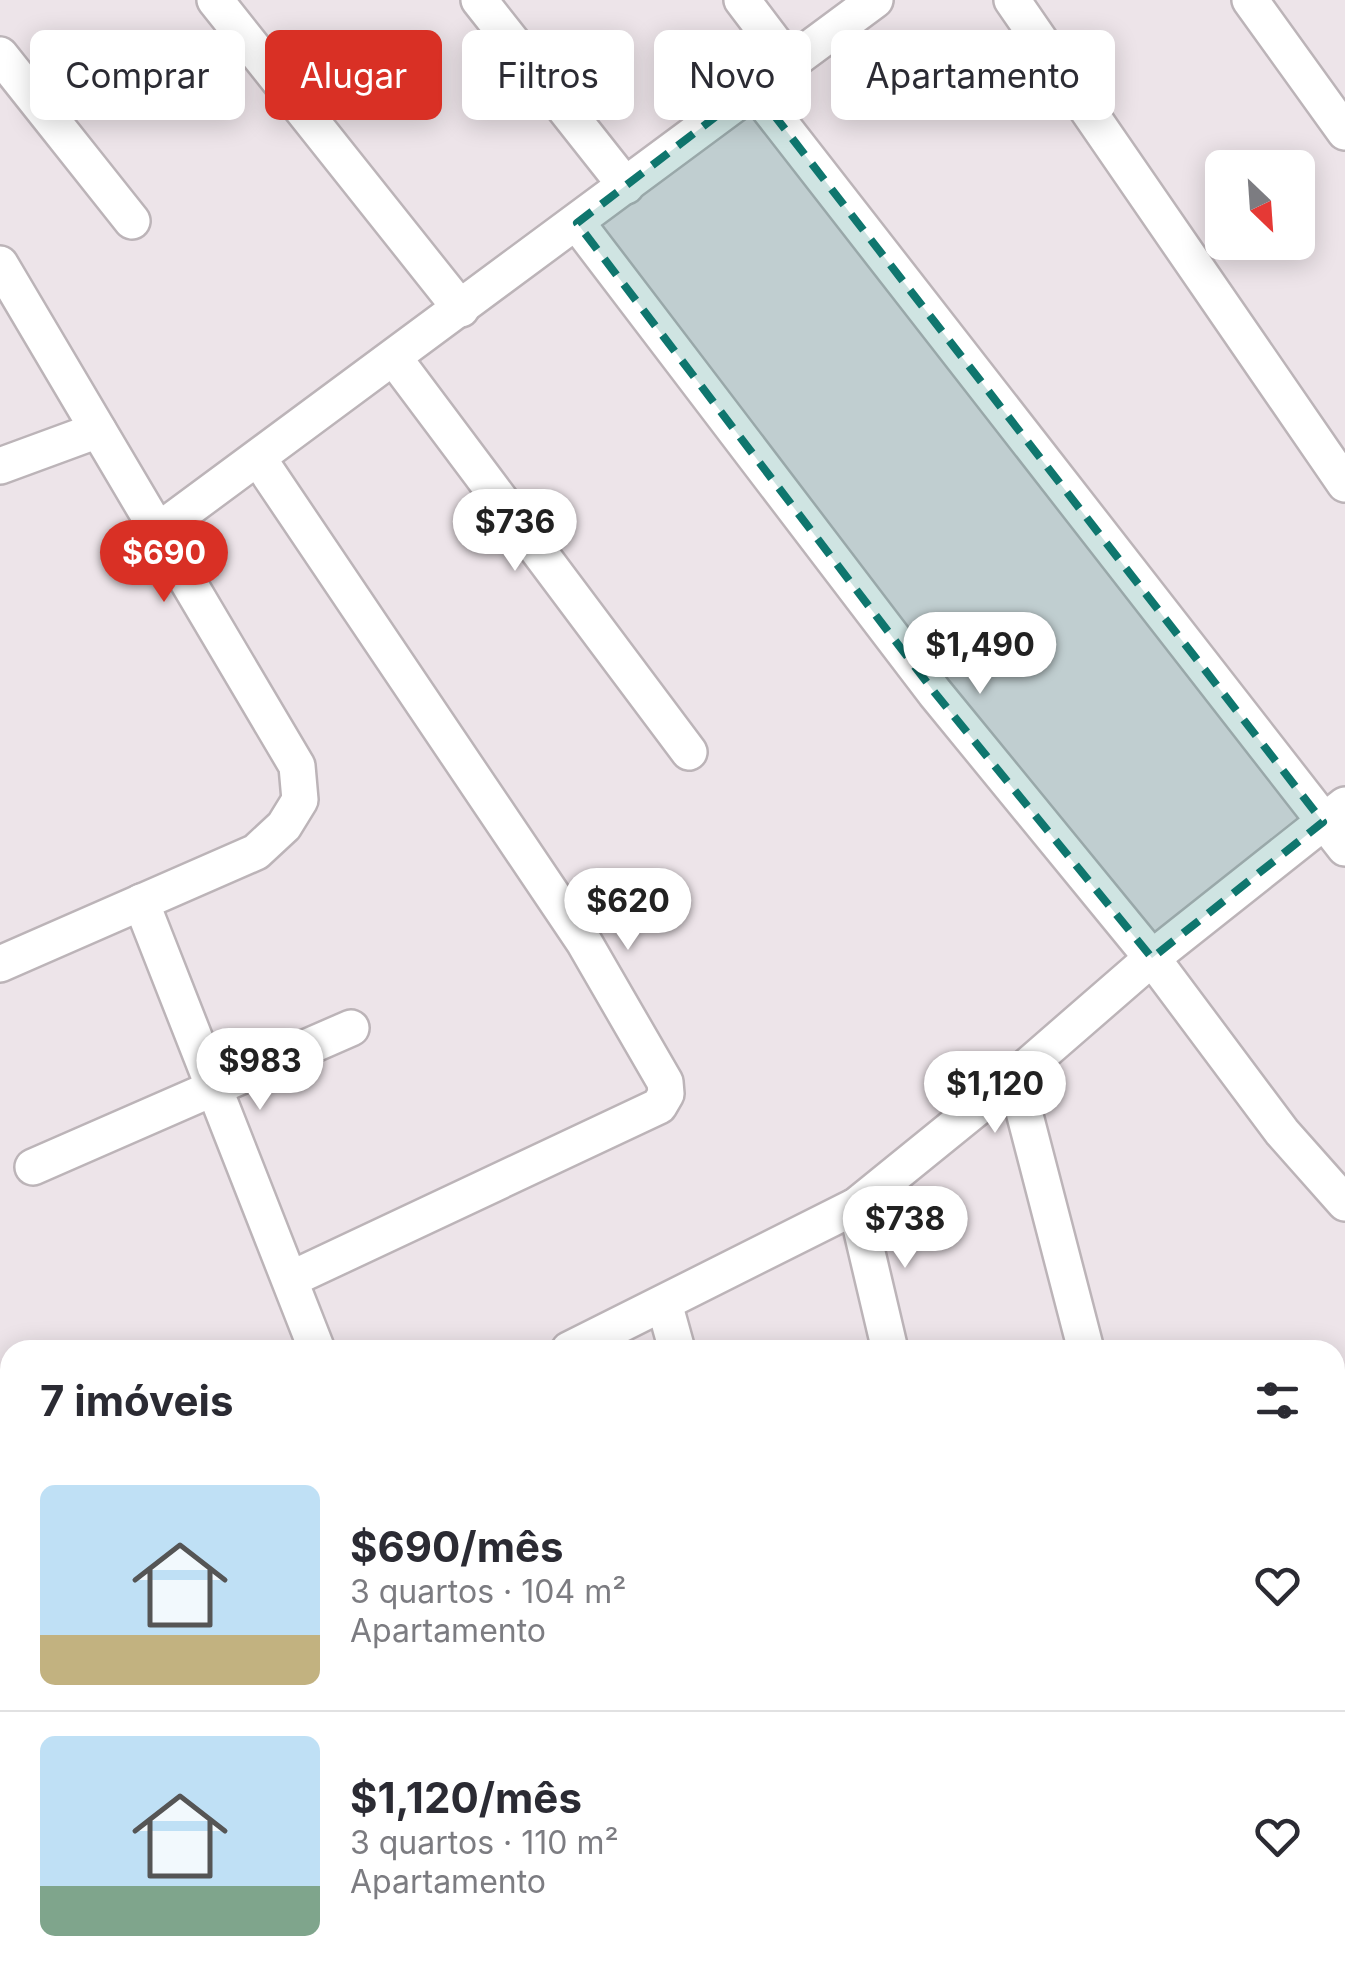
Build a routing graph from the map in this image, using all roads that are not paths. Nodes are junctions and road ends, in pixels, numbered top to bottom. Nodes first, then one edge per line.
1 (215, 0) edge
2 (479, 0) edge
3 (742, 0) edge
4 (876, 0) edge
5 (1012, 0) edge
6 (1250, 0) edge
7 (765, 30) edge
8 (811, 46) edge
9 (0, 56) edge
10 (712, 120) edge
11 (779, 120) edge
12 (1345, 132) edge
13 (626, 186) junction
14 (132, 221) dead end
15 (577, 223) junction
16 (0, 264) edge
17 (461, 308) junction
18 (394, 358) junction
19 (98, 430) junction
20 (258, 458) junction
21 (0, 466) edge
22 (1345, 484) edge
23 (158, 531) junction
24 (688, 752) dead end
25 (1338, 825) edge
26 (141, 902) junction
27 (1152, 958) junction
28 (0, 964) edge
29 (352, 1028) dead end
30 (1015, 1077) junction
31 (214, 1087) junction
32 (33, 1168) dead end
33 (1345, 1203) edge
34 (856, 1206) junction
35 (291, 1279) junction
36 (664, 1303) junction
37 (311, 1340) edge
38 (589, 1340) edge
39 (674, 1340) edge
40 (888, 1340) edge
41 (1083, 1340) edge

1 - 17 street
2 - 13 street
3 - 7 street
4 - 8 street
5 - 22 street
6 - 12 street
9 - 14 street
10 - 13 street
11 - 25 street
13 - 15 street
15 - 17 street
15 - 27 street
16 - 19 street
17 - 18 street
18 - 20 street
18 - 24 street
19 - 21 street
19 - 23 street
20 - 23 street
20 - 35 street
23 - 26 street
25 - 27 street
26 - 28 street
26 - 31 street
27 - 30 street
27 - 33 street
29 - 31 street
30 - 34 street
30 - 41 street
31 - 32 street
31 - 35 street
34 - 36 street
34 - 40 street
35 - 37 street
36 - 38 street
36 - 39 street

